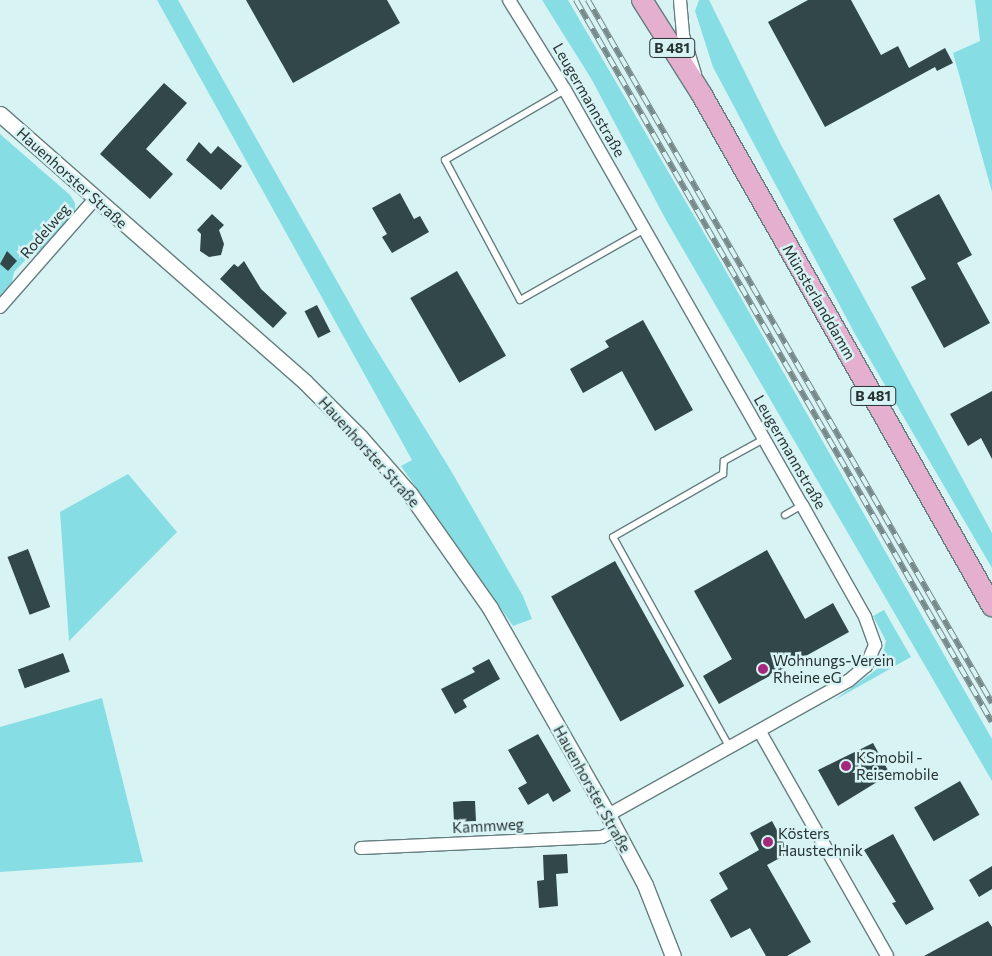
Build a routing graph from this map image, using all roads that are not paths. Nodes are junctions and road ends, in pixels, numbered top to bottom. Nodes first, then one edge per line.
1 (510, 0) edge
2 (642, 0) edge
3 (680, 0) edge
4 (566, 90) junction
5 (702, 95) junction
6 (0, 114) edge
7 (95, 199) junction
8 (644, 229) junction
9 (0, 307) edge
10 (764, 439) junction
11 (802, 505) junction
12 (784, 515) dead end
13 (992, 606) edge
14 (760, 732) junction
15 (730, 748) junction
16 (608, 815) junction
17 (616, 830) junction
18 (361, 848) dead end
19 (673, 956) edge
20 (888, 956) edge

1 - 4 street, Leugermannstraße
2 - 5 main road, Münsterlanddamm / B 481
3 - 5 street
4 - 8 street, Leugermannstraße
4 - 8 lane
5 - 13 main road, Münsterlanddamm / B 481
6 - 7 street, Hauenhorster Straße
7 - 9 street, Rodelweg
7 - 16 street, Hauenhorster Straße
8 - 10 street, Leugermannstraße
10 - 11 street, Leugermannstraße
10 - 15 lane
11 - 12 lane
11 - 14 street, Leugermannstraße
14 - 15 street, Leugermannstraße
14 - 20 street
15 - 16 street, Leugermannstraße
16 - 17 street, Hauenhorster Straße
17 - 18 street, Kammweg
17 - 19 street, Hauenhorster Straße

